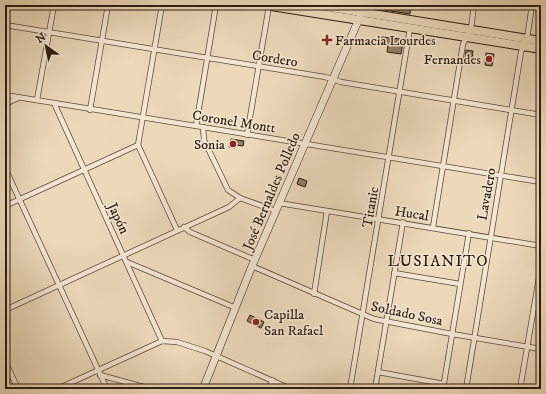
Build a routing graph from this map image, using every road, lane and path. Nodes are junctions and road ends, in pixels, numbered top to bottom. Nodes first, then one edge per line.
1 (54, 5) edge
2 (108, 5) edge
3 (162, 5) edge
4 (216, 5) edge
5 (267, 5) edge
6 (317, 5) edge
7 (474, 5) edge
8 (532, 5) edge
9 (362, 12) edge
10 (5, 25) edge
11 (410, 28) junction
12 (471, 29) junction
13 (49, 32) junction
14 (465, 37) junction
15 (527, 39) junction
16 (102, 41) junction
17 (541, 41) edge
18 (523, 46) junction
19 (541, 49) edge
20 (153, 50) junction
21 (207, 58) junction
22 (258, 66) junction
23 (333, 80) junction
24 (400, 91) junction
25 (5, 95) edge
26 (18, 98) junction
27 (37, 100) junction
28 (454, 100) junction
29 (54, 103) junction
30 (5, 104) edge
31 (90, 110) junction
32 (512, 110) junction
33 (541, 115) edge
34 (143, 118) junction
35 (196, 126) junction
36 (203, 127) junction
37 (247, 135) junction
38 (305, 144) junction
39 (138, 145) junction
40 (389, 157) junction
41 (443, 166) junction
42 (5, 168) edge
43 (85, 170) junction
44 (501, 175) junction
45 (541, 182) edge
46 (240, 198) junction
47 (19, 200) junction
48 (279, 203) junction
49 (5, 206) edge
50 (276, 211) junction
51 (327, 211) junction
52 (379, 219) junction
53 (403, 222) junction
54 (184, 227) junction
55 (433, 227) junction
56 (177, 230) junction
57 (469, 233) junction
58 (490, 237) junction
59 (541, 246) edge
60 (124, 255) junction
61 (127, 262) junction
62 (254, 263) junction
63 (541, 266) edge
64 (394, 273) junction
65 (460, 284) junction
66 (59, 285) junction
67 (314, 294) junction
68 (236, 308) junction
69 (5, 310) edge
70 (362, 315) junction
71 (386, 322) junction
72 (452, 334) junction
73 (474, 338) junction
74 (162, 341) junction
75 (528, 347) junction
76 (541, 348) edge
77 (215, 356) junction
78 (5, 361) edge
79 (99, 372) junction
80 (378, 372) junction
81 (272, 380) junction
82 (444, 386) edge
83 (18, 389) edge
84 (57, 389) edge
85 (107, 389) edge
86 (151, 389) edge
87 (203, 389) edge
88 (269, 389) edge
89 (291, 389) edge
90 (350, 389) edge
91 (376, 389) edge
92 (466, 389) edge
93 (520, 389) edge

1 - 13 street
2 - 16 street
3 - 20 street
4 - 21 street
5 - 9 main road
5 - 22 street
6 - 9 main road
7 - 12 street
8 - 15 street, Lavadero
9 - 11 main road
9 - 12 main road
9 - 23 main road, José Bernaldes Polledo
10 - 13 street, Cordero
11 - 14 main road
11 - 24 street, Titanic
12 - 14 street
12 - 15 main road
13 - 16 street, Cordero
13 - 27 street
14 - 18 main road
14 - 28 street
15 - 17 main road
15 - 18 street, Lavadero
16 - 20 street, Cordero
16 - 31 street
18 - 19 main road
18 - 32 street, Lavadero
20 - 21 street, Cordero
20 - 34 street
21 - 22 street, Cordero
21 - 35 street
22 - 23 street, Cordero
22 - 37 street
23 - 24 street, Cordero
23 - 38 main road, José Bernaldes Polledo
24 - 28 street, Cordero
24 - 40 street, Titanic
25 - 26 street, Coronel Montt
26 - 27 street, Coronel Montt
26 - 30 street
27 - 29 street, Coronel Montt
28 - 32 street, Cordero
28 - 41 street
29 - 31 street, Coronel Montt
29 - 43 street, Japón
31 - 34 street, Coronel Montt
32 - 33 street, Cordero
32 - 44 street, Lavadero
34 - 35 street, Coronel Montt
34 - 39 street
35 - 36 street, Coronel Montt
36 - 37 street, Coronel Montt
36 - 46 street
37 - 38 street, Coronel Montt
38 - 40 street, Coronel Montt
38 - 48 main road, José Bernaldes Polledo
39 - 43 street
39 - 56 street
40 - 41 street, Coronel Montt
40 - 52 street, Titanic
41 - 44 street, Coronel Montt
41 - 55 street
42 - 47 street
43 - 47 street
43 - 60 street, Japón
44 - 45 street, Coronel Montt
44 - 58 street, Lavadero
46 - 50 street
46 - 54 street
47 - 49 street
47 - 66 street
48 - 50 main road, José Bernaldes Polledo
48 - 51 street, Hucal
50 - 62 main road, José Bernaldes Polledo
51 - 52 street, Hucal
51 - 67 street
52 - 53 street, Hucal
52 - 70 street, Titanic
53 - 55 street, Hucal
53 - 64 street
54 - 56 street
54 - 62 street, Soldado Sosa
55 - 57 street, Hucal
56 - 60 street
57 - 58 street, Hucal
57 - 65 street
58 - 59 street, Hucal
58 - 73 street, Lavadero
60 - 61 street, Japón
60 - 66 street
61 - 68 street
61 - 74 street, Japón
62 - 67 street, Soldado Sosa
62 - 68 main road, José Bernaldes Polledo
63 - 75 street
64 - 65 street
64 - 71 street
65 - 72 street
66 - 69 street
66 - 79 street
67 - 70 street, Soldado Sosa
68 - 77 main road, José Bernaldes Polledo
70 - 71 street, Soldado Sosa
70 - 90 street, Titanic
71 - 72 street, Soldado Sosa
71 - 80 street
72 - 73 street, Soldado Sosa
72 - 82 street
73 - 75 street, Soldado Sosa
73 - 92 street, Lavadero
74 - 77 street
74 - 79 street
75 - 76 street, Soldado Sosa
75 - 93 street
77 - 81 street
77 - 87 main road, José Bernaldes Polledo
78 - 83 street
79 - 84 street
79 - 85 street
79 - 86 street
80 - 82 street
80 - 91 street
81 - 88 street
81 - 89 street

